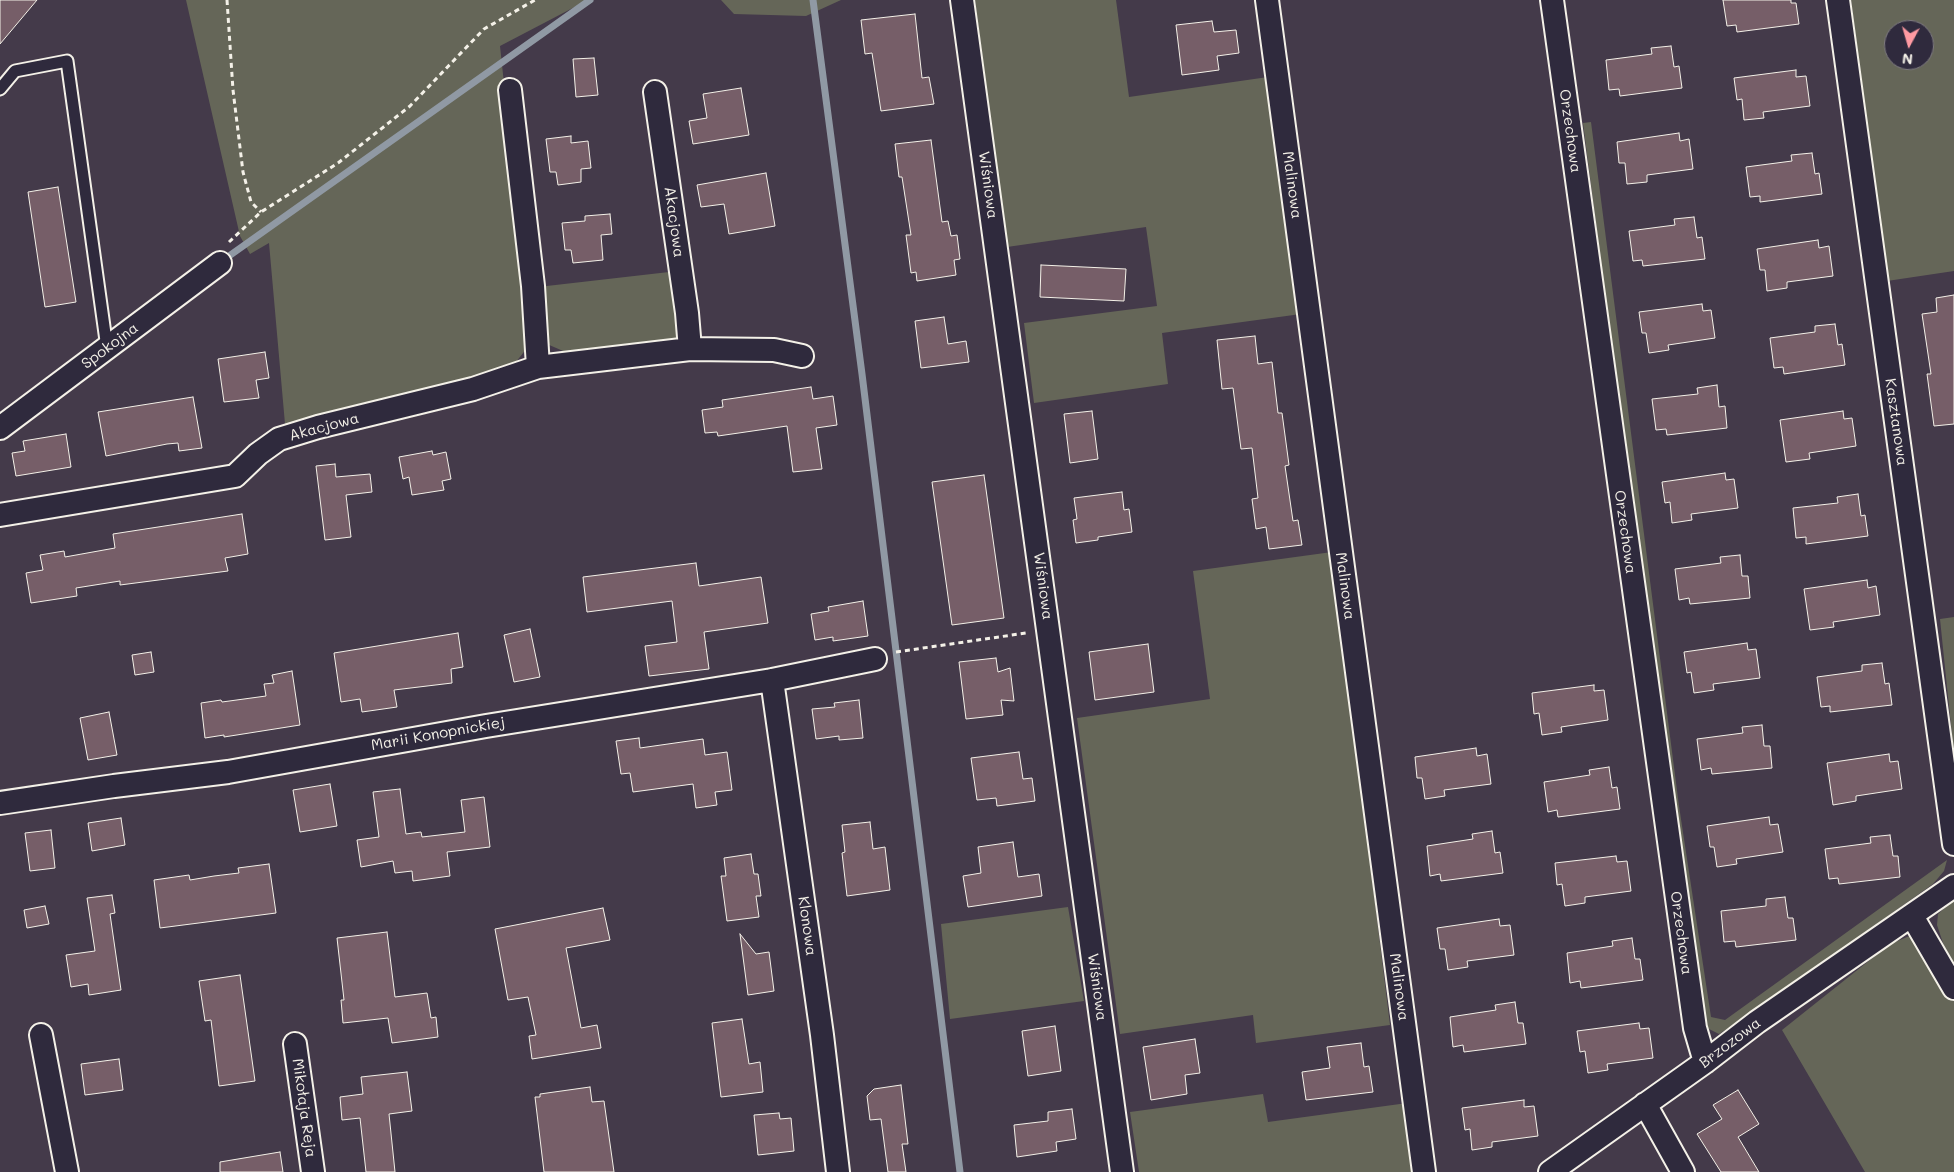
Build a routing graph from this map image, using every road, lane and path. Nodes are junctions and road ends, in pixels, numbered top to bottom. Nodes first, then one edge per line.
1 (227, 0) edge
2 (534, 0) edge
3 (962, 0) edge
4 (1267, 0) edge
5 (1552, 0) edge
6 (1838, 0) edge
7 (0, 89) edge
8 (510, 90) dead end
9 (655, 92) dead end
10 (261, 212) junction
11 (220, 262) joint
12 (107, 348) junction
13 (690, 348) junction
14 (802, 356) dead end
15 (538, 367) junction
16 (0, 428) edge
17 (0, 515) edge
18 (1049, 630) junction
19 (902, 651) dead end
20 (875, 659) dead end
21 (772, 680) junction
22 (0, 804) edge
23 (1954, 844) edge
24 (1954, 886) edge
25 (1912, 916) junction
26 (1954, 988) edge
27 (41, 1035) dead end
28 (296, 1044) dead end
29 (1705, 1062) junction
30 (1645, 1104) junction
31 (66, 1172) edge
32 (313, 1172) edge
33 (838, 1172) edge
34 (1122, 1172) edge
35 (1424, 1172) edge
36 (1550, 1172) edge
37 (1683, 1172) edge

1 - 10 path
2 - 10 path
3 - 18 street, Wiśniowa
4 - 35 street, Malinowa
5 - 29 street, Orzechowa
6 - 23 street, Kasztanowa
7 - 12 lane
8 - 15 street
9 - 13 street, Akacjowa
10 - 11 path
11 - 12 street, Spokojna
12 - 16 street, Spokojna
13 - 14 street
13 - 15 street, Akacjowa
15 - 17 street, Akacjowa
18 - 19 path
18 - 34 street, Wiśniowa
20 - 21 street, Marii Konopnickiej
21 - 22 street, Marii Konopnickiej
21 - 33 street, Klonowa
24 - 25 street, Brzozowa
25 - 26 street
25 - 29 street, Brzozowa
27 - 31 street
28 - 32 street, Mikołaja Reja
29 - 30 street, Brzozowa
30 - 36 street, Brzozowa
30 - 37 street

